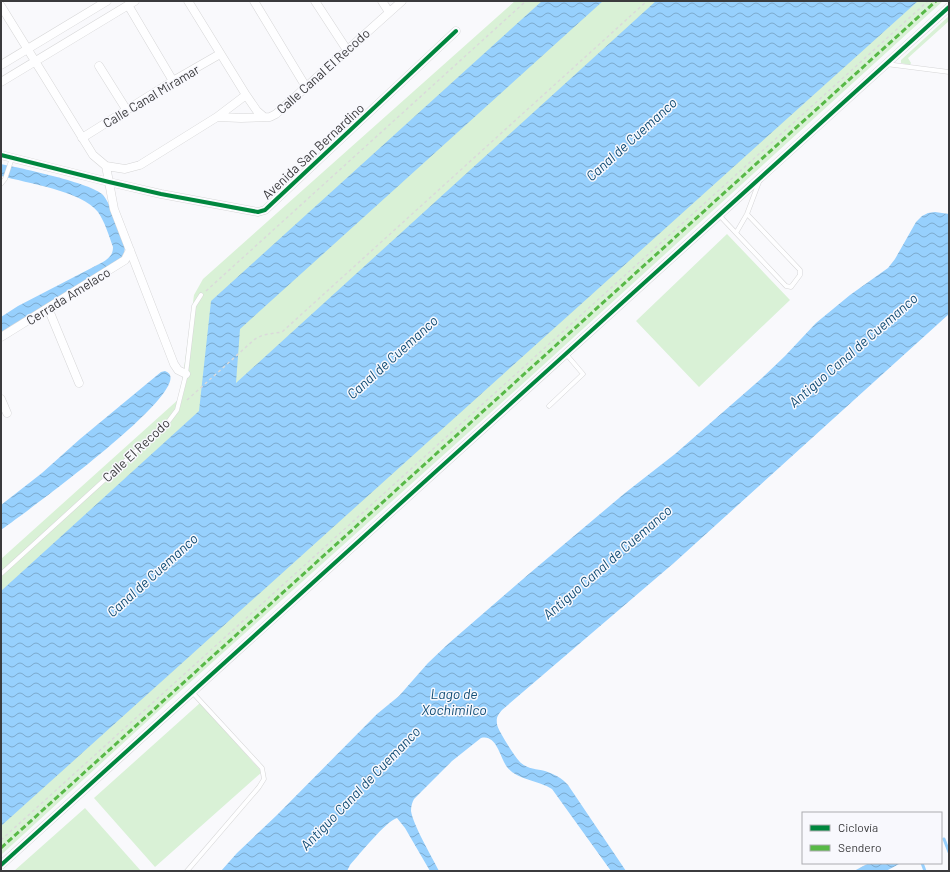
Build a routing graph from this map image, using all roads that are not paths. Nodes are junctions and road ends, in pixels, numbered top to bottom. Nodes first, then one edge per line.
1 (107, 1) edge
2 (188, 1) edge
3 (254, 1) edge
4 (315, 1) edge
5 (382, 1) edge
6 (402, 1) edge
7 (132, 3) edge
8 (1, 6) edge
9 (949, 7) edge
10 (389, 12) junction
11 (456, 31) dead end
12 (27, 49) junction
13 (347, 50) junction
14 (220, 54) junction
15 (35, 61) junction
16 (886, 64) junction
17 (1, 65) edge
18 (99, 66) dead end
19 (949, 72) edge
20 (173, 81) junction
21 (1, 82) edge
22 (306, 87) junction
23 (246, 96) junction
24 (126, 110) junction
25 (217, 116) junction
26 (264, 117) junction
27 (82, 138) junction
28 (1, 155) edge
29 (10, 161) junction
30 (106, 166) junction
31 (760, 177) junction
32 (109, 182) junction
33 (1, 184) edge
34 (748, 214) junction
35 (719, 215) junction
36 (736, 233) junction
37 (130, 250) junction
38 (201, 296) road end
39 (48, 308) junction
40 (1, 337) edge
41 (566, 353) junction
42 (186, 374) junction
43 (79, 383) dead end
44 (1, 399) edge
45 (549, 406) dead end
46 (7, 413) dead end
47 (1, 574) edge
48 (192, 692) junction
49 (1, 865) edge
50 (187, 871) edge

1 - 12 street
2 - 14 street
3 - 22 street
4 - 13 street
5 - 10 street
6 - 10 street, Calle Canal El Recodo
7 - 15 street
7 - 20 street
8 - 12 street
9 - 16 street
10 - 13 street, Calle Canal El Recodo
11 - 32 street, Avenida San Bernardino
12 - 15 street
12 - 17 street
13 - 22 street, Calle Canal El Recodo
14 - 20 street, Calle Canal Miramar
14 - 23 street
15 - 21 street
15 - 27 street
16 - 19 lane
16 - 31 street
18 - 24 street
20 - 24 street, Calle Canal Miramar
22 - 26 street, Calle Canal El Recodo
23 - 25 street
23 - 26 street
24 - 27 street, Calle Canal Miramar
25 - 26 street, Calle Canal El Recodo
25 - 30 street
27 - 30 street
28 - 29 street, Avenida San Bernardino
29 - 32 street, Avenida San Bernardino
29 - 33 lane
30 - 32 street
31 - 34 lane
31 - 35 street
32 - 37 street
34 - 36 lane
34 - 36 lane
35 - 36 lane
35 - 41 street
37 - 39 street, Cerrada Amelaco
37 - 42 street
38 - 42 lane, Calle El Recodo
39 - 40 street, Cerrada Amelaco
39 - 43 street
41 - 45 lane
41 - 48 street
42 - 47 lane, Calle El Recodo
44 - 46 street
48 - 49 street
48 - 50 lane

